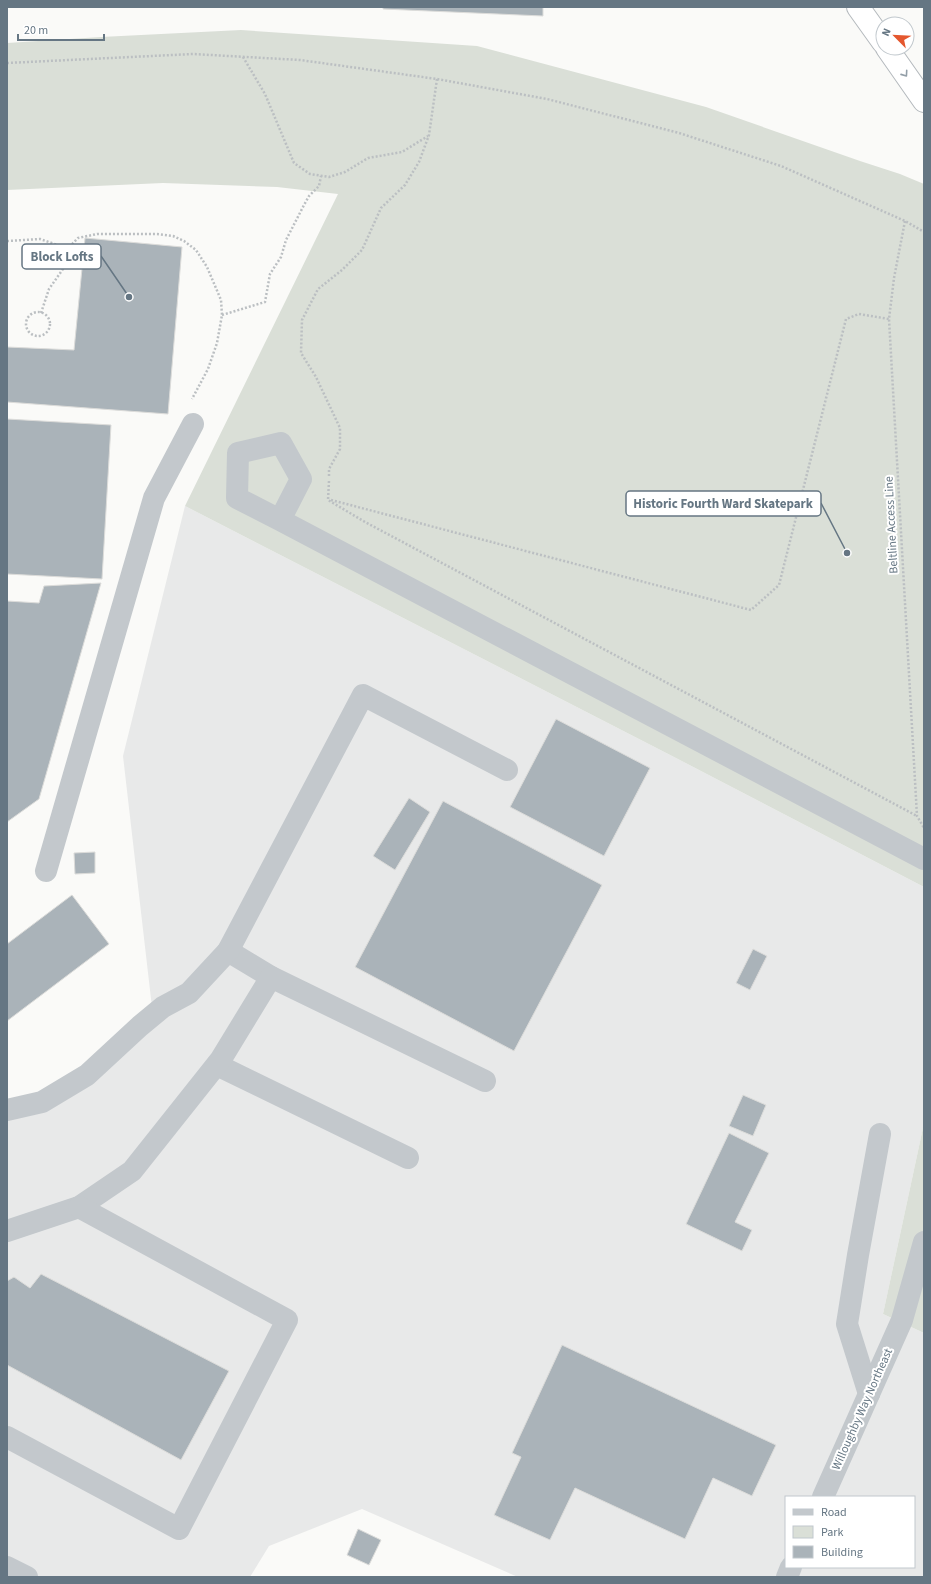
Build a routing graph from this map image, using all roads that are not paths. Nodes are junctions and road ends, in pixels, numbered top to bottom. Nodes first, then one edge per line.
1 (858, 7) edge
2 (875, 31) edge
3 (893, 56) edge
4 (924, 101) edge
5 (191, 414) road end
6 (280, 520) dead end
7 (507, 770) dead end
8 (924, 859) edge
9 (46, 871) dead end
10 (228, 952) junction
11 (271, 977) junction
12 (217, 1065) junction
13 (485, 1081) dead end
14 (7, 1110) edge
15 (880, 1134) dead end
16 (408, 1158) dead end
17 (79, 1207) junction
18 (7, 1231) edge
19 (924, 1242) edge
20 (869, 1394) junction
21 (7, 1437) edge
22 (823, 1496) edge
23 (7, 1566) edge
24 (27, 1577) edge

1 - 2 highway
3 -> 4 highway
5 - 9 street
6 - 8 street
7 - 10 street
10 - 11 street
10 - 14 street
11 - 12 street
11 - 13 street
12 - 16 street
12 - 17 street
15 - 20 street
17 - 18 street
17 - 21 street
19 - 20 street, Willoughby Way Northeast
20 - 22 street, Willoughby Way Northeast
23 - 24 street

